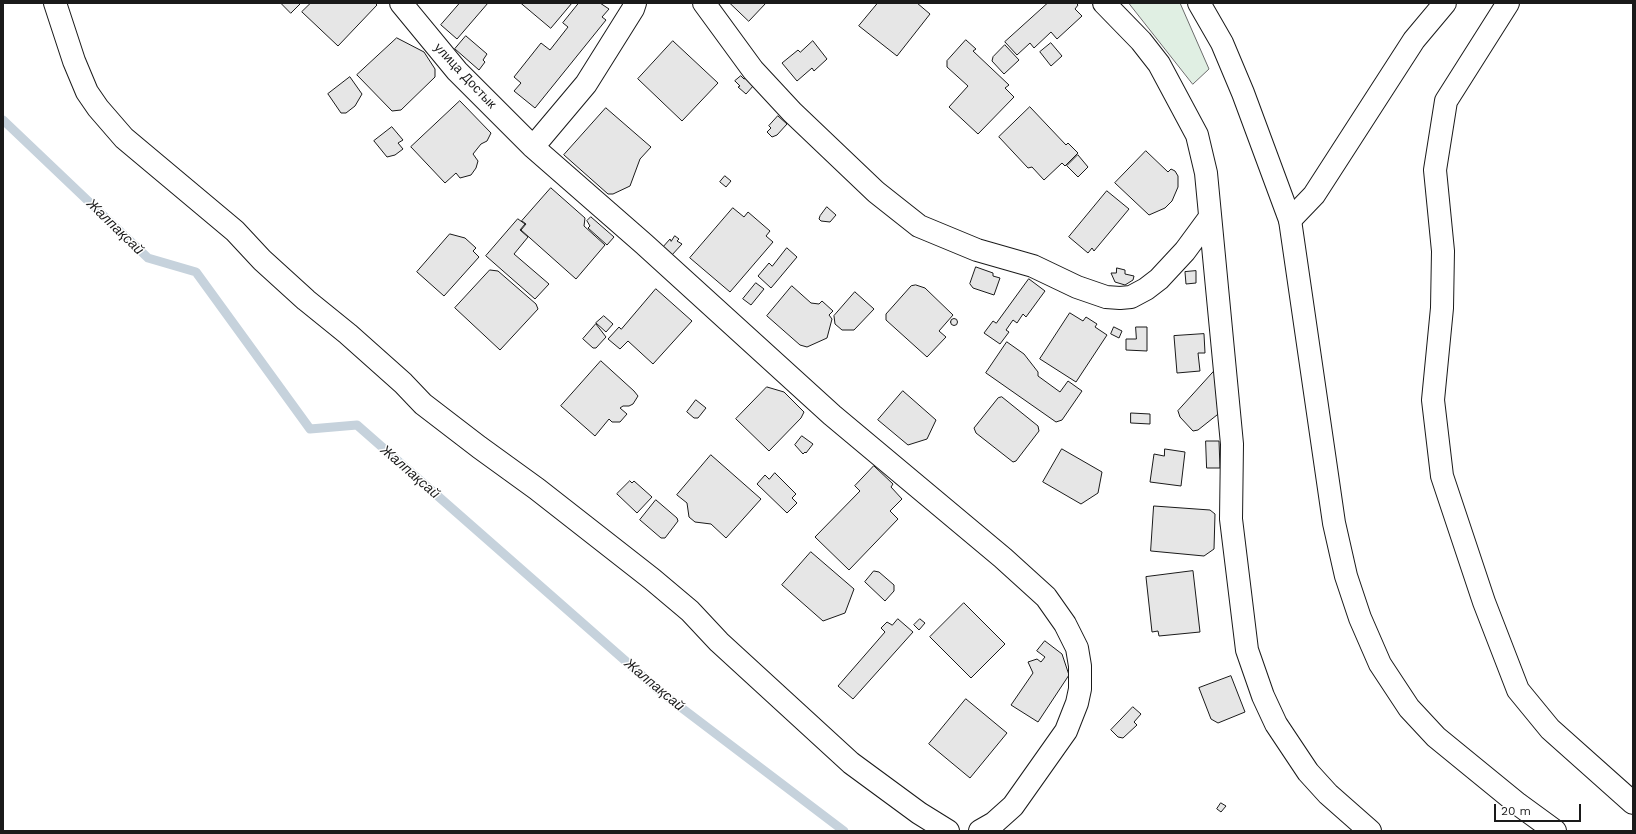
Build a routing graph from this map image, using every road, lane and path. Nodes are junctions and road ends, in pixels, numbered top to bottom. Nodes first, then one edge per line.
1 (55, 3) edge
2 (401, 3) edge
3 (635, 3) edge
4 (704, 3) edge
5 (1104, 3) edge
6 (1199, 3) edge
7 (1445, 3) edge
8 (1508, 3) edge
9 (533, 147) junction
10 (1210, 217) junction
11 (1290, 220) junction
12 (1633, 803) edge
13 (948, 831) edge
14 (980, 831) edge
15 (1370, 831) edge
16 (1555, 831) edge

1 - 13 street
2 - 9 street, улица Достык
3 - 9 street
4 - 10 street
5 - 10 street
6 - 11 street
7 - 11 street
8 - 12 street
9 - 14 street, улица Достык
10 - 15 street
11 - 16 street

